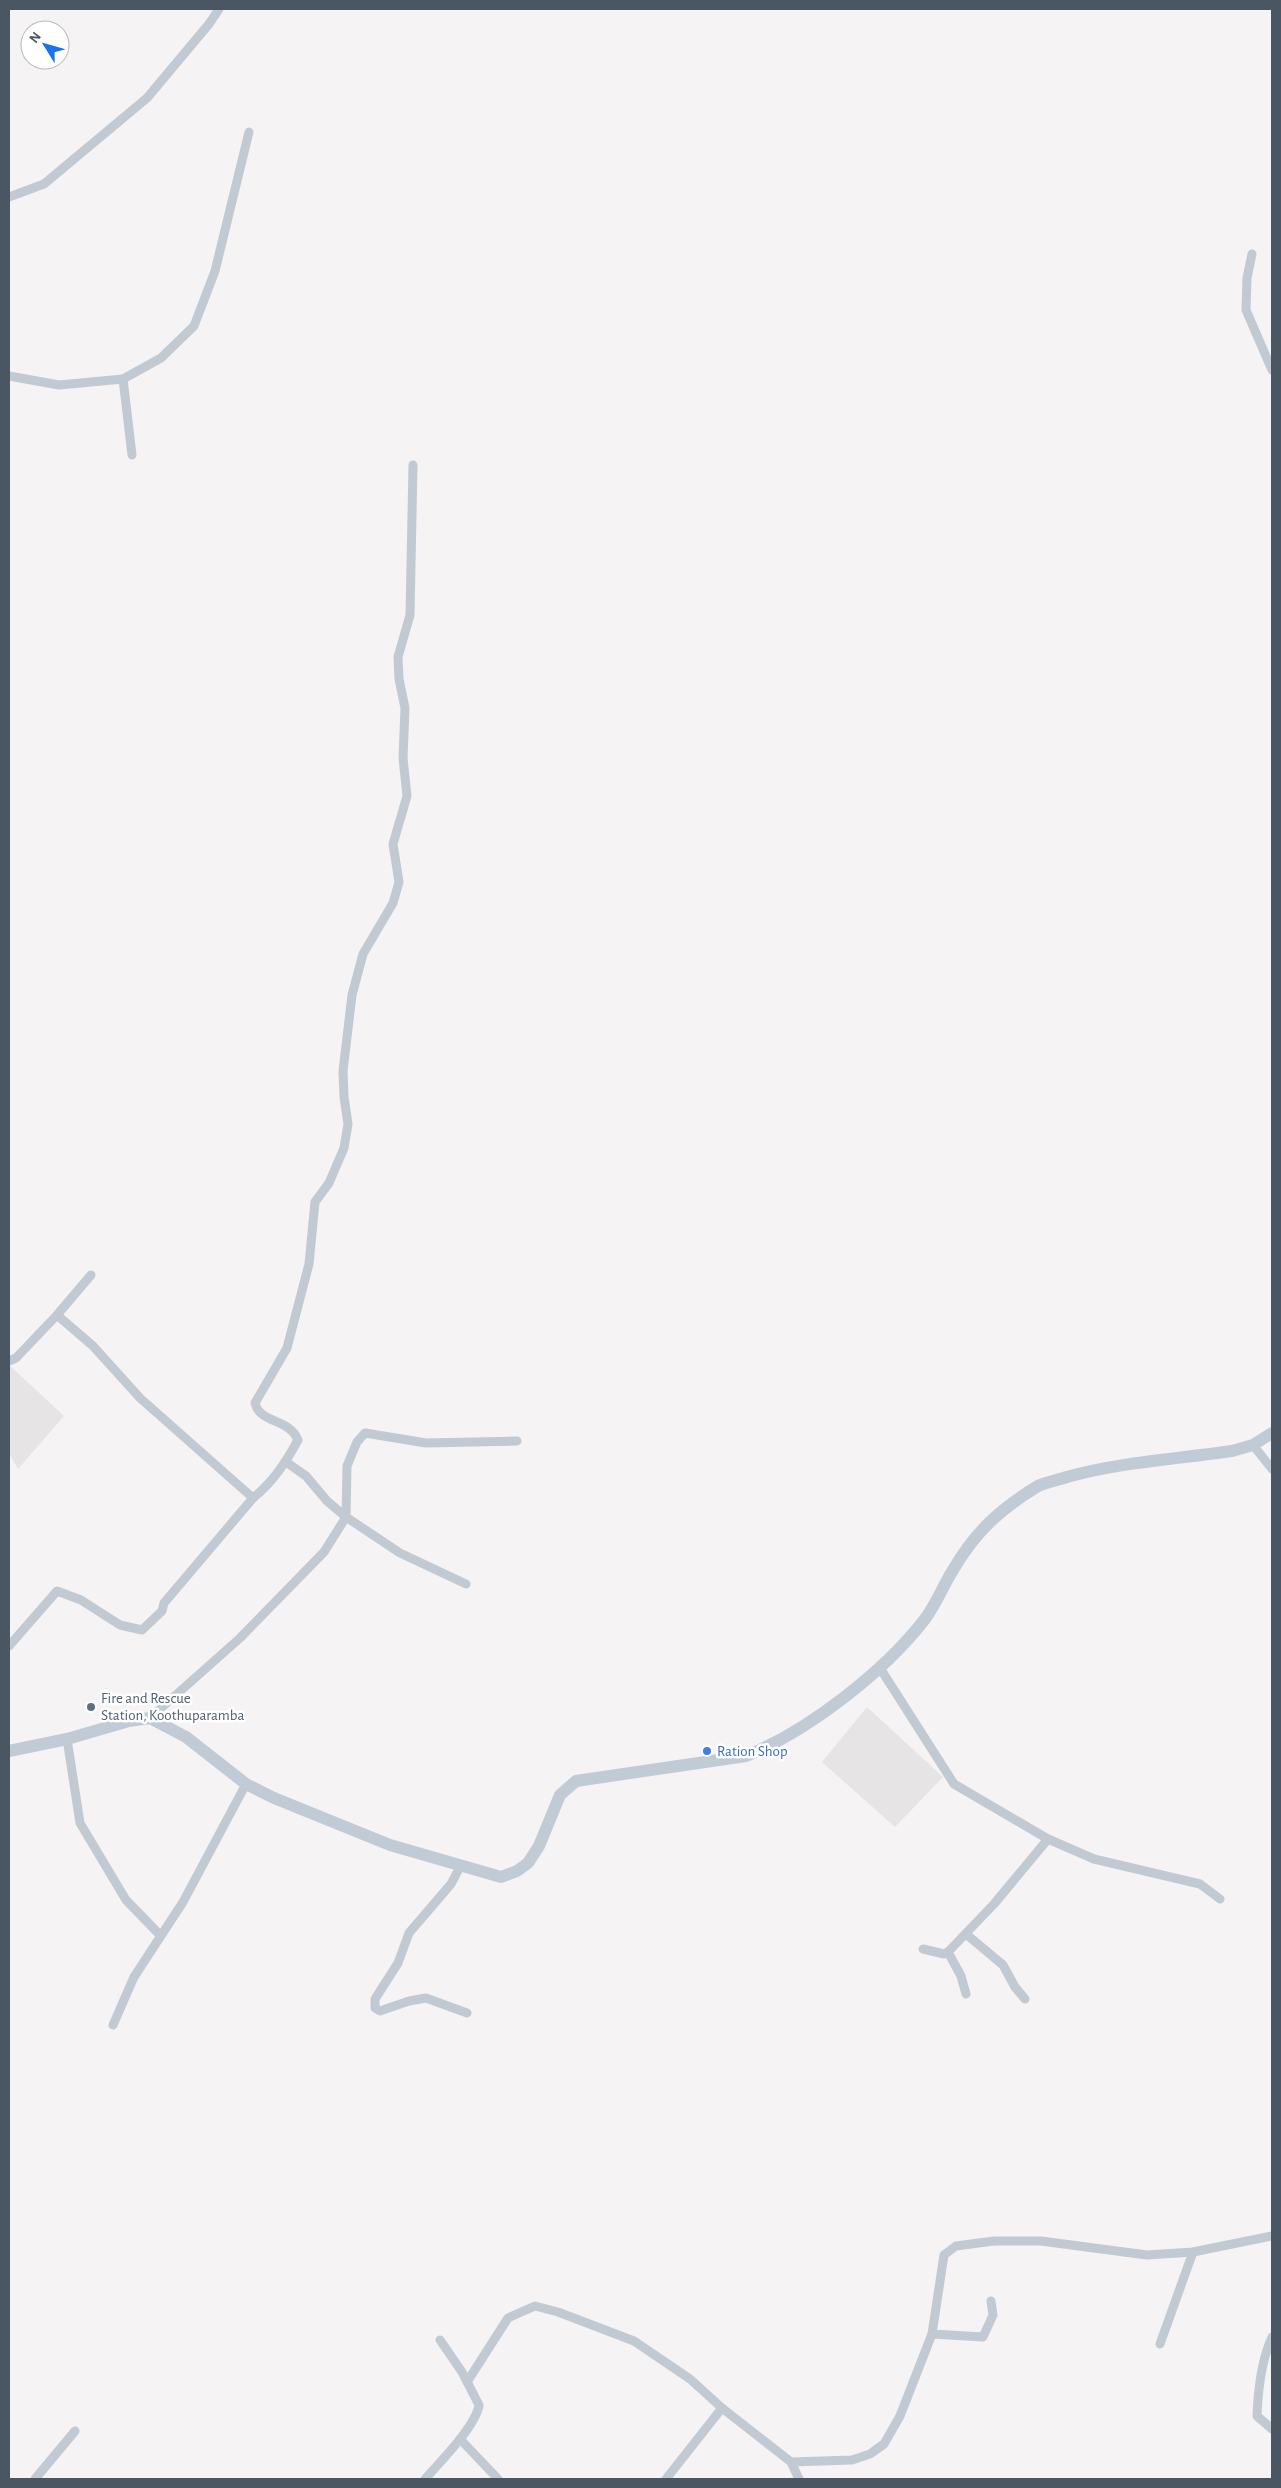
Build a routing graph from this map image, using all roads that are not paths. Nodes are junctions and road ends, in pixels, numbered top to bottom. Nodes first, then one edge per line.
1 (219, 9) edge
2 (249, 132) dead end
3 (9, 197) edge
4 (1252, 254) dead end
5 (1272, 370) edge
6 (9, 376) edge
7 (123, 379) junction
8 (132, 455) dead end
9 (413, 465) dead end
10 (91, 1275) dead end
11 (57, 1315) junction
12 (9, 1361) edge
13 (1272, 1433) edge
14 (517, 1441) dead end
15 (1253, 1445) junction
16 (286, 1462) junction
17 (1272, 1469) edge
18 (253, 1498) junction
19 (346, 1517) junction
20 (466, 1584) dead end
21 (9, 1646) edge
22 (880, 1668) junction
23 (150, 1718) junction
24 (67, 1739) junction
25 (9, 1751) edge
26 (246, 1784) junction
27 (1048, 1839) junction
28 (461, 1865) junction
29 (1220, 1898) dead end
30 (966, 1934) junction
31 (160, 1935) junction
32 (923, 1949) dead end
33 (948, 1952) junction
34 (966, 1994) dead end
35 (1026, 1998) dead end
36 (467, 2013) dead end
37 (113, 2024) dead end
38 (1272, 2236) edge
39 (1193, 2252) junction
40 (991, 2301) dead end
41 (932, 2334) junction
42 (1272, 2337) edge
43 (440, 2340) dead end
44 (1160, 2344) dead end
45 (467, 2382) junction
46 (722, 2408) junction
47 (1272, 2429) edge
48 (75, 2431) dead end
49 (460, 2439) junction
50 (791, 2462) junction
51 (35, 2479) edge
52 (425, 2479) edge
53 (498, 2479) edge
54 (666, 2479) edge
55 (799, 2479) edge

1 - 3 street
2 - 7 street
4 - 5 street
6 - 7 street
7 - 8 street
9 - 16 street
10 - 11 street
11 - 12 street
11 - 18 street
13 - 15 main road
14 - 19 street
15 - 17 street
15 - 22 main road
16 - 18 street
16 - 19 street
18 - 21 street
19 - 20 street
19 - 23 street
22 - 27 street
22 - 28 main road
23 - 24 main road
23 - 26 main road
24 - 25 main road
24 - 31 street
26 - 28 main road
26 - 31 street
27 - 29 street
27 - 30 street
28 - 36 street
30 - 33 street
30 - 35 street
31 - 37 street
32 - 33 street
33 - 34 street
38 - 39 street
39 - 41 street
39 - 44 street
40 - 41 street
41 - 50 street
42 - 47 street
43 - 45 street
45 - 46 street
45 - 49 street
46 - 50 street
46 - 54 street
48 - 51 street
49 - 52 street
49 - 53 street
50 - 55 street

